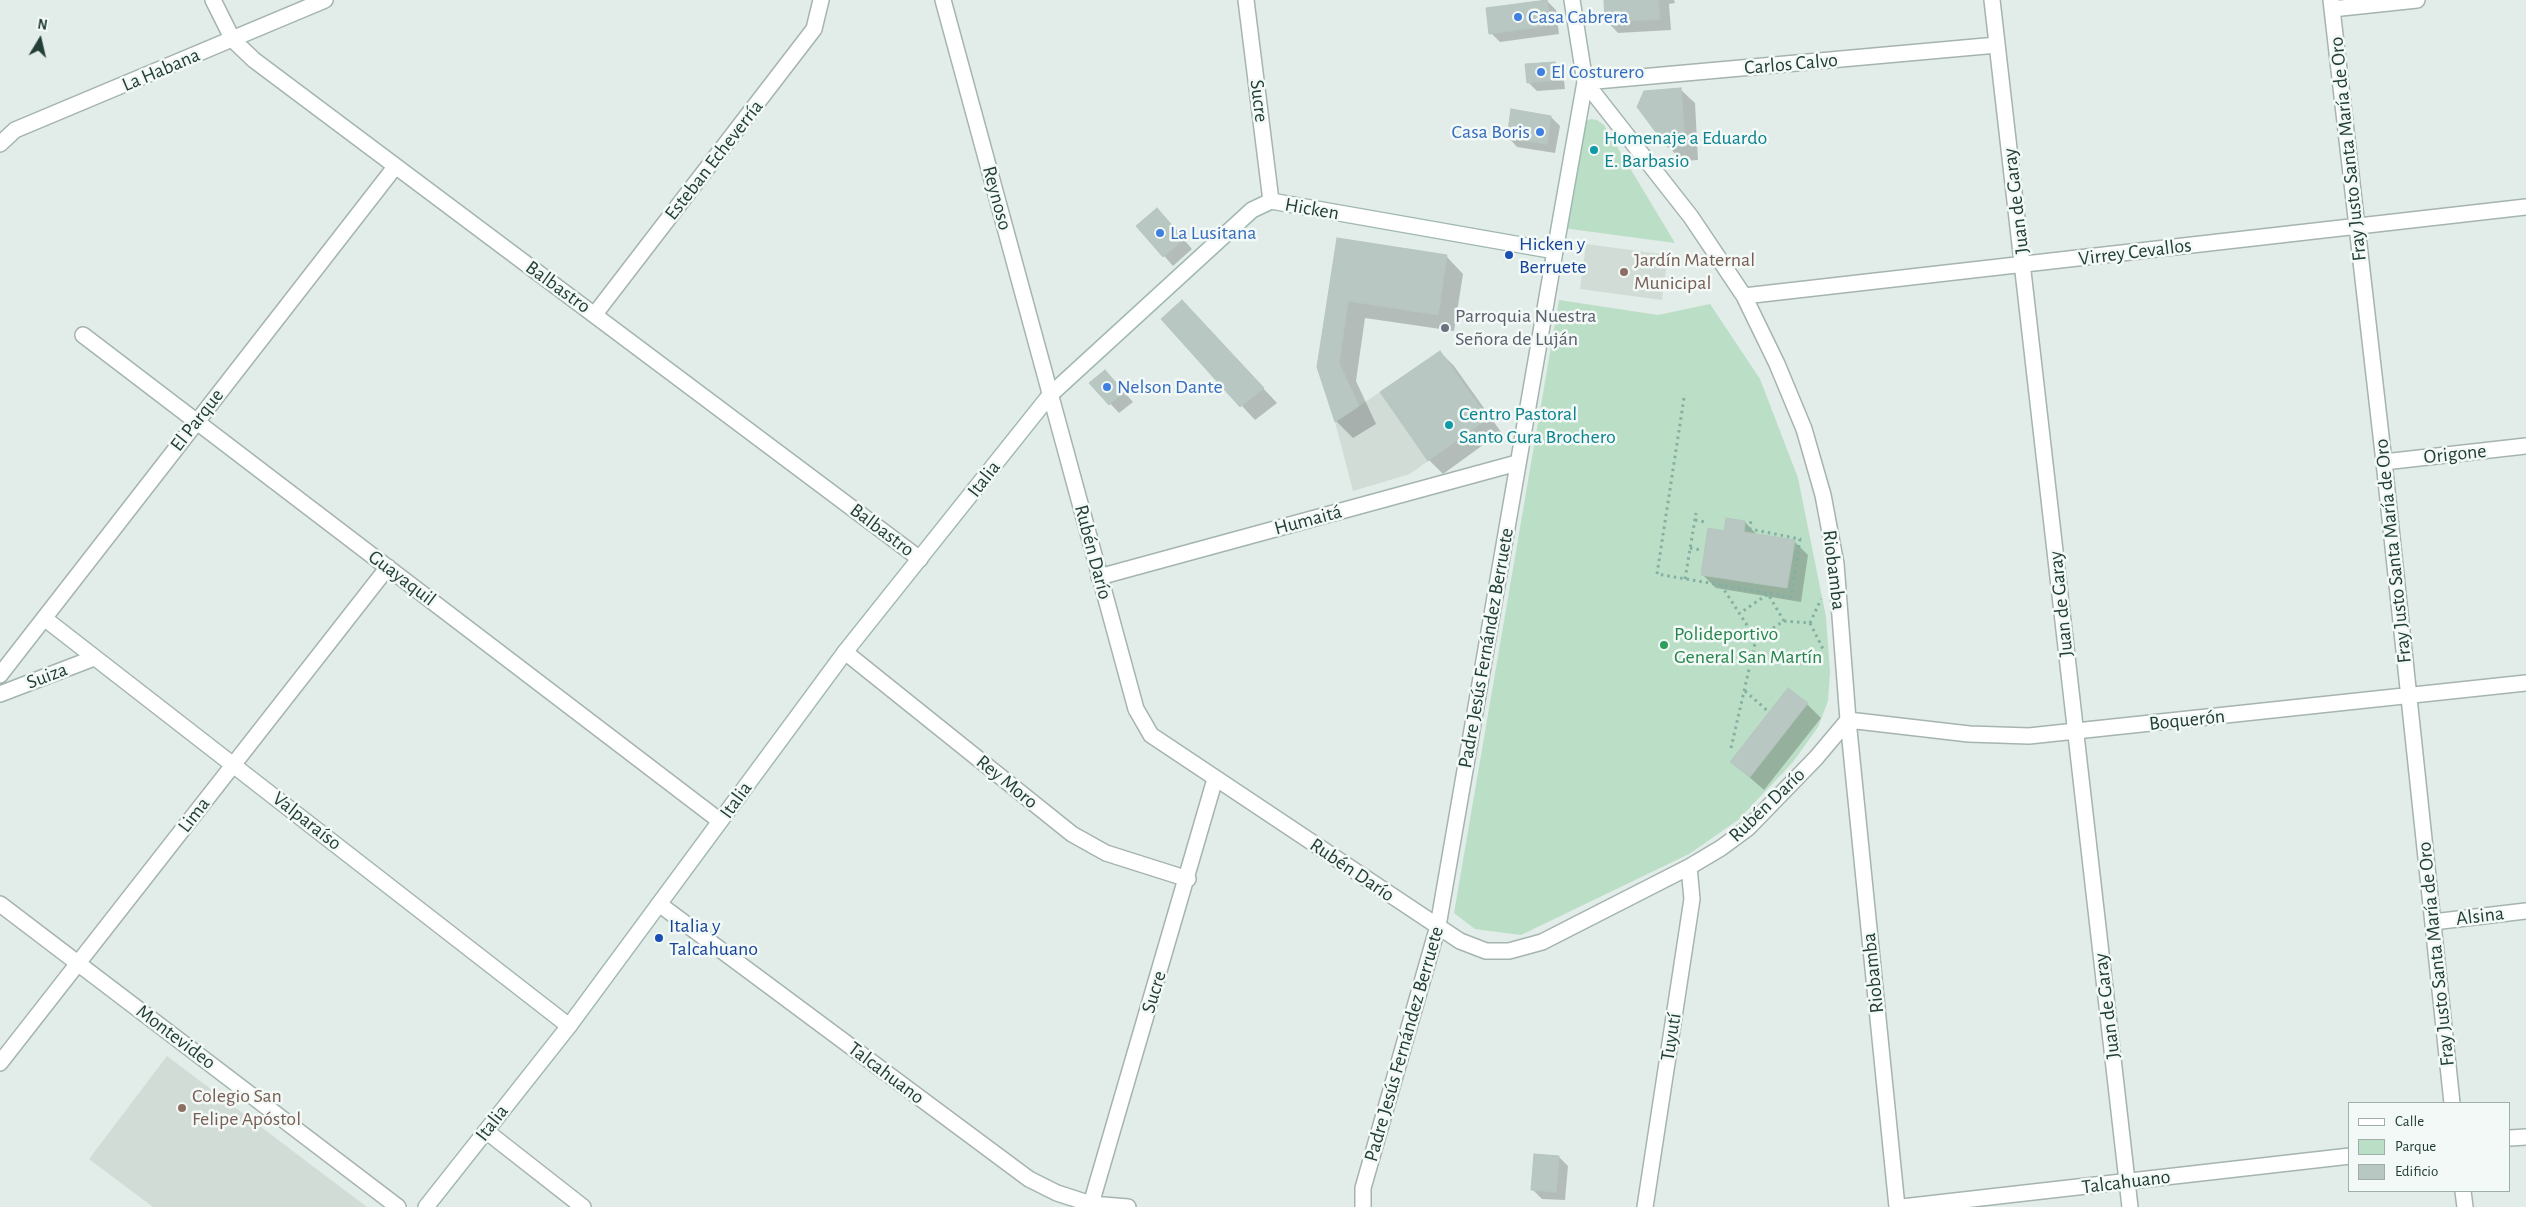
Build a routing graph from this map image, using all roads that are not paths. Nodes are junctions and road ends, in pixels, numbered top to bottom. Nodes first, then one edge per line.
1 (213, 0) edge
2 (325, 0) edge
3 (821, 0) edge
4 (943, 0) edge
5 (1246, 0) edge
6 (1572, 0) edge
7 (1992, 0) edge
8 (2417, 0) edge
9 (2331, 4) edge
10 (233, 40) junction
11 (1997, 45) junction
12 (1585, 82) junction
13 (0, 144) edge
14 (395, 167) junction
15 (1271, 201) junction
16 (2526, 207) edge
17 (2356, 225) junction
18 (1555, 251) junction
19 (2023, 266) junction
20 (1744, 296) junction
21 (595, 314) junction
22 (84, 335) dead end
23 (1050, 395) junction
24 (196, 421) junction
25 (2526, 446) edge
26 (2384, 462) junction
27 (1517, 463) junction
28 (920, 559) junction
29 (388, 567) junction
30 (1099, 577) junction
31 (44, 618) junction
32 (845, 652) junction
33 (94, 658) junction
34 (0, 675) edge
35 (2526, 683) edge
36 (0, 694) edge
37 (2408, 696) junction
38 (1848, 720) junction
39 (2075, 733) junction
40 (233, 764) junction
41 (1215, 779) junction
42 (720, 821) junction
43 (1689, 867) junction
44 (1188, 879) junction
45 (0, 904) edge
46 (659, 904) junction
47 (2526, 910) edge
48 (2433, 922) junction
49 (1438, 926) junction
50 (80, 963) junction
51 (569, 1026) junction
52 (0, 1063) edge
53 (2452, 1102) edge
54 (486, 1131) junction
55 (2526, 1137) edge
56 (2511, 1138) edge
57 (2348, 1156) edge
58 (2128, 1182) junction
59 (2463, 1192) edge
60 (1091, 1204) junction
61 (398, 1207) edge
62 (426, 1207) edge
63 (583, 1207) edge
64 (1128, 1207) edge
65 (1362, 1207) edge
66 (1645, 1207) edge
67 (1897, 1207) edge
68 (1902, 1207) edge
69 (2130, 1207) edge
70 (2465, 1207) edge

1 - 10 street, Balbastro
2 - 10 street, La Habana
3 - 21 street, Esteban Echeverría
4 - 23 street, Reynoso
5 - 15 street, Sucre
6 - 12 street, Riobamba
7 - 11 street, Juan de Garay
8 - 9 street
9 - 17 street, Fray Justo Santa María de Oro
10 - 13 street, La Habana
10 - 14 street, Balbastro
11 - 12 street, Carlos Calvo
11 - 19 street, Juan de Garay
12 - 18 street, Padre Jesús Fernández Berruete
12 - 20 street, Riobamba
14 - 21 street, Balbastro
14 - 24 street, El Parque
15 - 18 street, Hicken
15 - 23 street, Hicken
16 - 17 street, Virrey Cevallos
17 - 19 street, Virrey Cevallos
17 - 26 street, Fray Justo Santa María de Oro
18 - 27 street, Padre Jesús Fernández Berruete
19 - 20 street, Virrey Cevallos
19 - 39 street, Juan de Garay
20 - 38 street, Riobamba
21 - 28 street, Balbastro
22 - 24 street, Guayaquil
23 - 28 street, Italia
23 - 30 street, Rubén Darío
24 - 29 street, Guayaquil
24 - 31 street, El Parque
25 - 26 street, Origone
26 - 37 street, Fray Justo Santa María de Oro
27 - 30 street, Humaitá
27 - 49 street, Padre Jesús Fernández Berruete
28 - 32 street, Italia
29 - 40 street, Lima
29 - 42 street, Guayaquil
30 - 41 street, Rubén Darío
31 - 33 street, Valparaíso
31 - 34 street, El Parque
32 - 42 street, Italia
32 - 44 street, Rey Moro
33 - 36 street, Suiza
33 - 40 street, Valparaíso
35 - 37 street, Boquerón
37 - 39 street, Boquerón
37 - 48 street, Fray Justo Santa María de Oro
38 - 39 street, Boquerón
38 - 43 street, Rubén Darío
38 - 67 street, Riobamba
39 - 58 street, Juan de Garay
40 - 50 street, Lima
40 - 51 street, Valparaíso
41 - 44 street, Sucre
41 - 49 street, Rubén Darío
42 - 46 street, Italia
43 - 49 street, Rubén Darío
43 - 66 street, Tuyutí
44 - 60 street, Sucre
45 - 50 street, Montevideo
46 - 51 street, Italia
46 - 60 street, Talcahuano
47 - 48 street, Alsina
48 - 53 street, Fray Justo Santa María de Oro
49 - 65 street, Padre Jesús Fernández Berruete
50 - 52 street, Lima
50 - 61 street, Montevideo
51 - 54 street, Italia
54 - 62 street, Italia
54 - 63 street
55 - 56 street
57 - 58 street, Talcahuano
58 - 68 street, Talcahuano
58 - 69 street, Juan de Garay
59 - 70 street
60 - 64 street, Talcahuano

